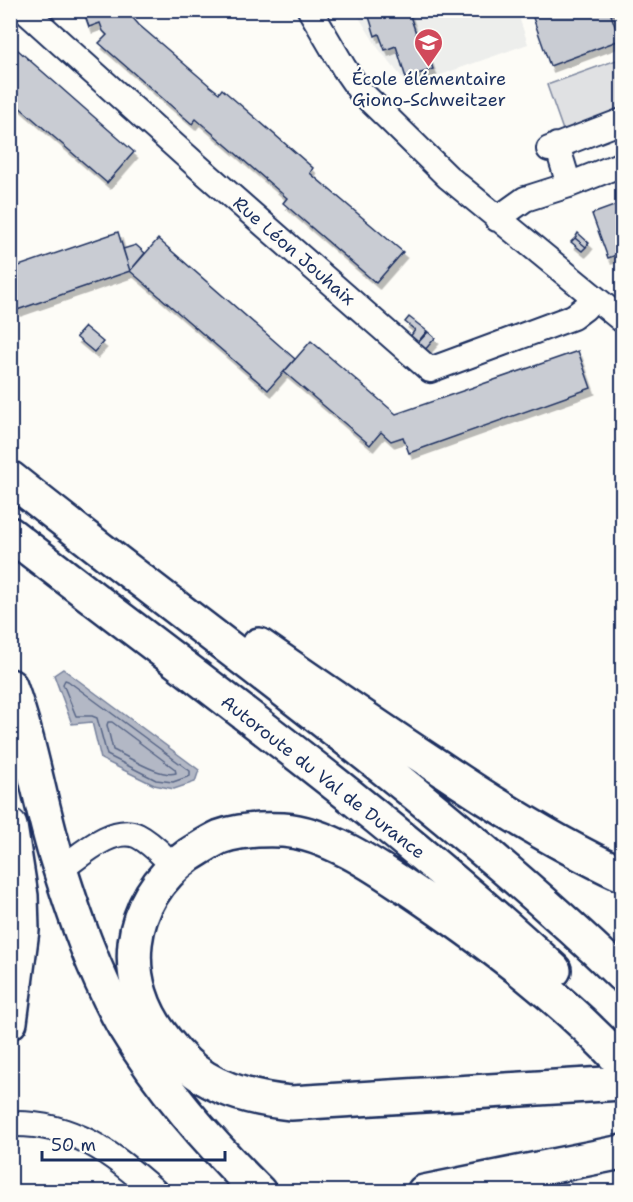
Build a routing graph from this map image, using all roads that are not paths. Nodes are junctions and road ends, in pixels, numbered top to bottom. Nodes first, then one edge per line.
1 (24, 10) edge
2 (310, 10) edge
3 (622, 121) edge
4 (622, 164) edge
5 (569, 184) junction
6 (497, 219) junction
7 (593, 297) junction
8 (622, 320) edge
9 (10, 471) edge
10 (10, 478) edge
11 (10, 534) edge
12 (10, 686) edge
13 (10, 826) edge
14 (174, 866) junction
15 (61, 869) junction
16 (622, 874) edge
17 (622, 975) edge
18 (10, 1022) edge
19 (622, 1034) edge
20 (622, 1062) edge
21 (622, 1083) edge
22 (10, 1124) edge
23 (622, 1152) edge
24 (156, 1191) edge
25 (259, 1191) edge
26 (424, 1191) edge

1 - 7 street, Rue Léon Jouhaix
2 - 6 street
3 - 5 street
4 - 5 street
5 - 6 street
6 - 7 street
7 - 8 street
9 - 16 highway
10 - 17 highway
11 - 19 highway, Autoroute du Val de Durance
12 - 15 highway
13 - 18 highway
14 - 15 street
14 - 20 highway
14 - 21 highway
15 - 25 highway
22 - 24 street
23 - 26 highway

